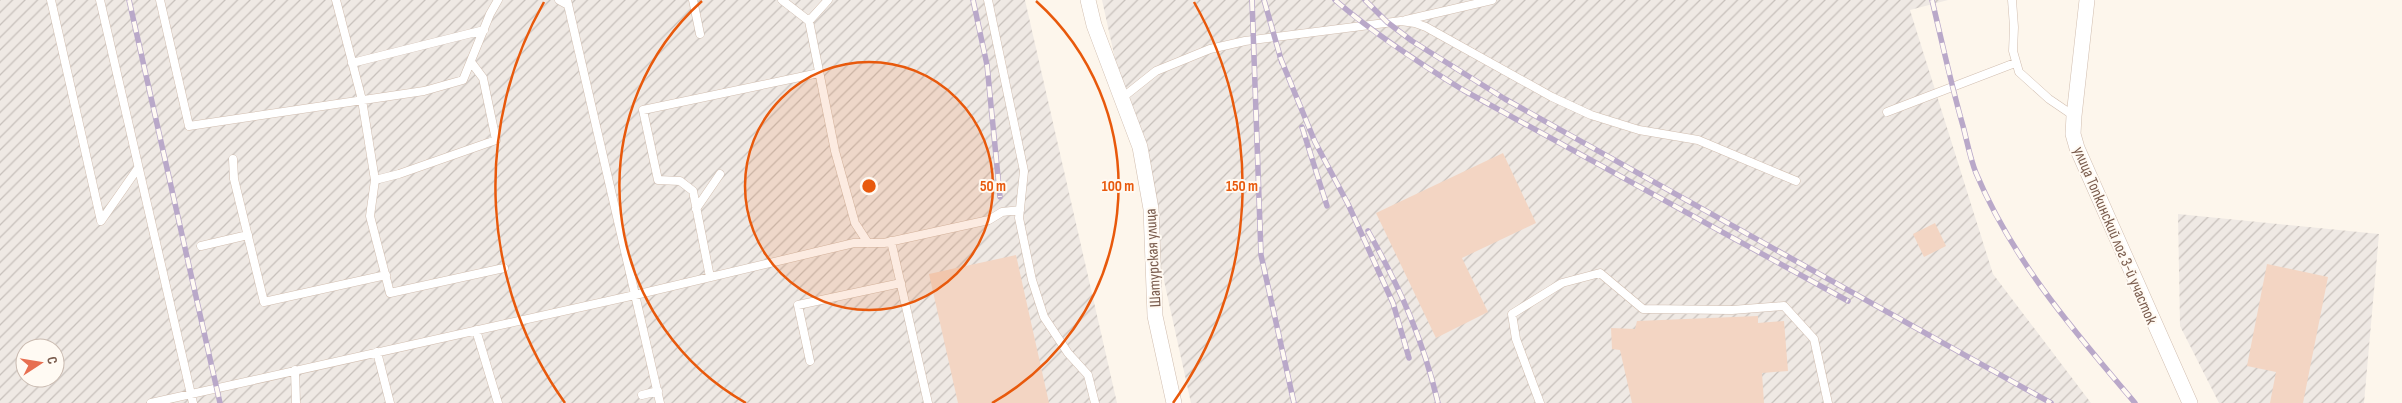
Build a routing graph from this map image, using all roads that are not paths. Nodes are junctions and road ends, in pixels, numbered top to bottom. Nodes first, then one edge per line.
1 (51, 0) edge
2 (100, 0) edge
3 (160, 0) edge
4 (336, 0) edge
5 (498, 0) edge
6 (559, 0) edge
7 (693, 0) edge
8 (782, 0) edge
9 (828, 0) edge
10 (988, 0) edge
11 (1088, 0) edge
12 (1492, 0) edge
13 (2012, 0) edge
14 (2087, 0) edge
15 (567, 3) edge
16 (809, 21) junction
17 (1401, 21) junction
18 (484, 30) junction
19 (700, 34) dead end
20 (471, 62) junction
21 (352, 63) junction
22 (2015, 63) junction
23 (819, 73) junction
24 (1122, 98) junction
25 (362, 100) junction
26 (1887, 112) dead end
27 (2074, 116) junction
28 (233, 159) dead end
29 (138, 168) junction
30 (720, 174) dead end
31 (375, 180) junction
32 (1796, 181) dead end
33 (696, 209) junction
34 (1020, 210) junction
35 (248, 235) junction
36 (891, 242) junction
37 (868, 243) junction
38 (201, 246) dead end
39 (504, 268) dead end
40 (386, 276) junction
41 (710, 277) junction
42 (900, 282) junction
43 (635, 295) junction
44 (476, 330) junction
45 (378, 352) junction
46 (810, 361) dead end
47 (294, 370) junction
48 (658, 392) junction
49 (191, 394) junction
50 (642, 395) dead end
51 (151, 403) edge
52 (193, 403) edge
53 (296, 403) edge
54 (390, 403) edge
55 (498, 403) edge
56 (660, 403) edge
57 (928, 403) edge
58 (1095, 403) edge
59 (1174, 403) edge
60 (1540, 403) edge
61 (1828, 403) edge
62 (2190, 403) edge

1 - 29 lane
2 - 29 lane
3 - 25 lane
4 - 21 lane
5 - 18 lane
6 - 15 lane
7 - 19 lane
8 - 16 lane
9 - 16 lane
10 - 34 lane
11 - 24 street, Шатурская улица
12 - 17 lane
13 - 22 lane
14 - 27 street, улица Топкинский лог 3-й участок
15 - 43 lane
16 - 23 lane
17 - 24 lane
17 - 32 lane
18 - 20 lane
18 - 21 lane
20 - 25 lane
20 - 31 lane
21 - 25 lane
22 - 26 lane
22 - 27 lane
23 - 33 lane
23 - 37 lane
24 - 59 street, Шатурская улица
25 - 31 lane
27 - 62 street, улица Топкинский лог 3-й участок
28 - 35 lane
29 - 49 lane
30 - 33 lane
31 - 40 lane
33 - 41 lane
34 - 36 lane
34 - 58 lane
35 - 38 lane
35 - 40 lane
36 - 37 lane
36 - 42 lane
37 - 41 lane
39 - 40 lane
41 - 43 lane
42 - 46 lane
42 - 57 lane
43 - 44 lane
43 - 48 lane
44 - 45 lane
44 - 55 lane
45 - 47 lane
45 - 54 lane
47 - 49 lane
47 - 53 lane
48 - 50 lane
48 - 56 lane
49 - 51 lane
49 - 52 lane
60 - 61 lane

